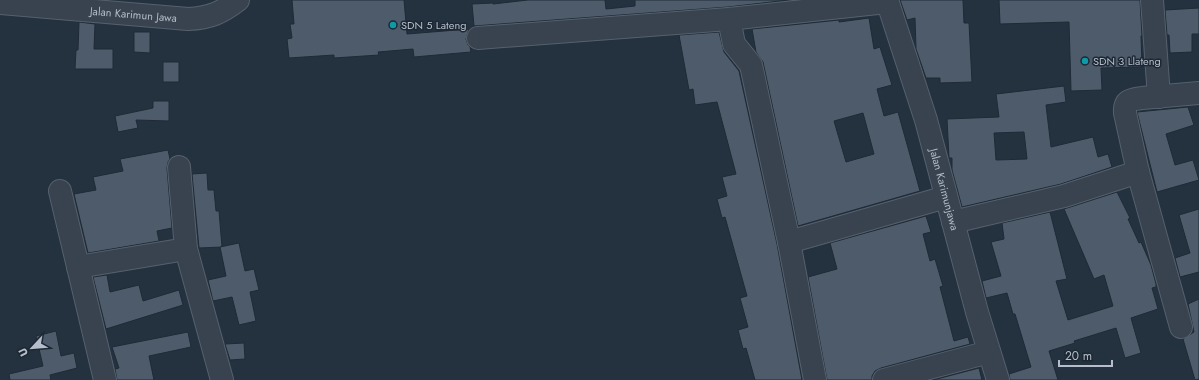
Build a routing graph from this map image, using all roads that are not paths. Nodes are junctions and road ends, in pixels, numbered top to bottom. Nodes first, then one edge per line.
1 (238, 0) edge
2 (1152, 0) edge
3 (887, 1) edge
4 (0, 3) edge
5 (729, 19) junction
6 (478, 38) dead end
7 (1199, 93) edge
8 (1159, 97) junction
9 (179, 167) dead end
10 (1138, 172) junction
11 (60, 191) dead end
12 (946, 197) junction
13 (953, 222) junction
14 (789, 242) junction
15 (186, 249) junction
16 (78, 267) junction
17 (1181, 327) dead end
18 (989, 352) junction
19 (105, 380) edge
20 (222, 380) edge
21 (815, 380) edge
22 (884, 380) edge
23 (998, 380) edge

1 - 4 street, Jalan Karimun Jawa
2 - 8 street
3 - 5 street
3 - 12 street, Jalan Karimunjawa
5 - 6 street
5 - 14 street
7 - 8 street
8 - 10 street
9 - 15 street
10 - 13 street
10 - 17 street
11 - 16 street
12 - 13 street, Jalan Karimunjawa
12 - 14 street
13 - 18 street, Jalan Karimunjawa
14 - 21 street
15 - 16 street
15 - 20 street
16 - 19 street
18 - 22 street
18 - 23 street, Jalan Karimunjawa

